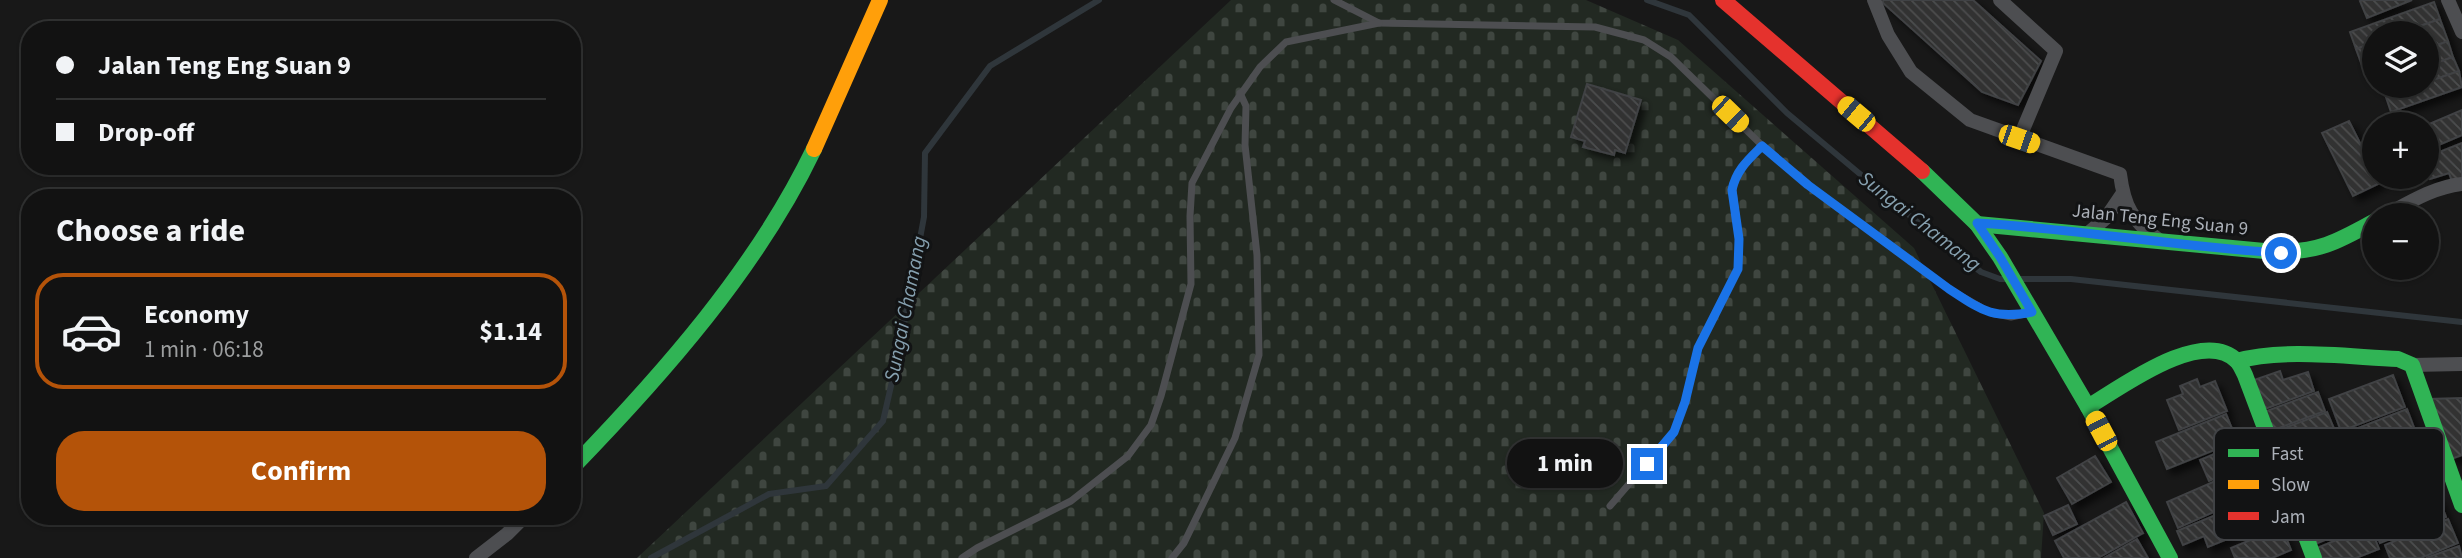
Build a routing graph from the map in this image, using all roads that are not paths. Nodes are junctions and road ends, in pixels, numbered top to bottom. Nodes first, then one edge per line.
1 (880, 0) edge
2 (1334, 0) edge
3 (1723, 0) edge
4 (1874, 0) edge
5 (2000, 0) edge
6 (2448, 0) edge
7 (1742, 8) edge
8 (1379, 23) junction
9 (2462, 32) edge
10 (1240, 93) junction
11 (2019, 139) junction
12 (1762, 146) junction
13 (2462, 184) edge
14 (2123, 193) junction
15 (2408, 203) edge
16 (1977, 223) junction
17 (2362, 228) edge
18 (2087, 234) junction
19 (2162, 242) junction
20 (2032, 312) junction
21 (2237, 361) junction
22 (2462, 364) edge
23 (2412, 365) junction
24 (2088, 407) junction
25 (2265, 428) edge
26 (2434, 428) edge
27 (2444, 455) edge
28 (581, 458) edge
29 (2462, 505) edge
30 (1610, 506) dead end
31 (516, 525) edge
32 (2307, 540) edge
33 (476, 558) edge
34 (962, 558) edge
35 (1172, 558) edge
36 (2170, 558) edge
37 (2314, 558) edge

1 - 28 street
2 - 8 lane
3 - 7 street
4 - 11 street
5 - 11 street
6 - 9 street
7 - 16 street
8 - 10 lane
8 - 12 lane
10 - 34 lane
10 - 35 lane
11 - 14 street
12 - 20 lane
12 - 30 lane
13 - 15 street
14 - 18 street
14 - 19 street
16 - 18 street, Jalan Teng Eng Suan 9
16 - 20 street
17 - 19 street, Jalan Teng Eng Suan 9
18 - 19 street, Jalan Teng Eng Suan 9
20 - 24 street
21 - 23 street
21 - 24 street
21 - 25 street
22 - 23 street
23 - 26 street
24 - 36 street
27 - 29 street
31 - 33 street
32 - 37 street

